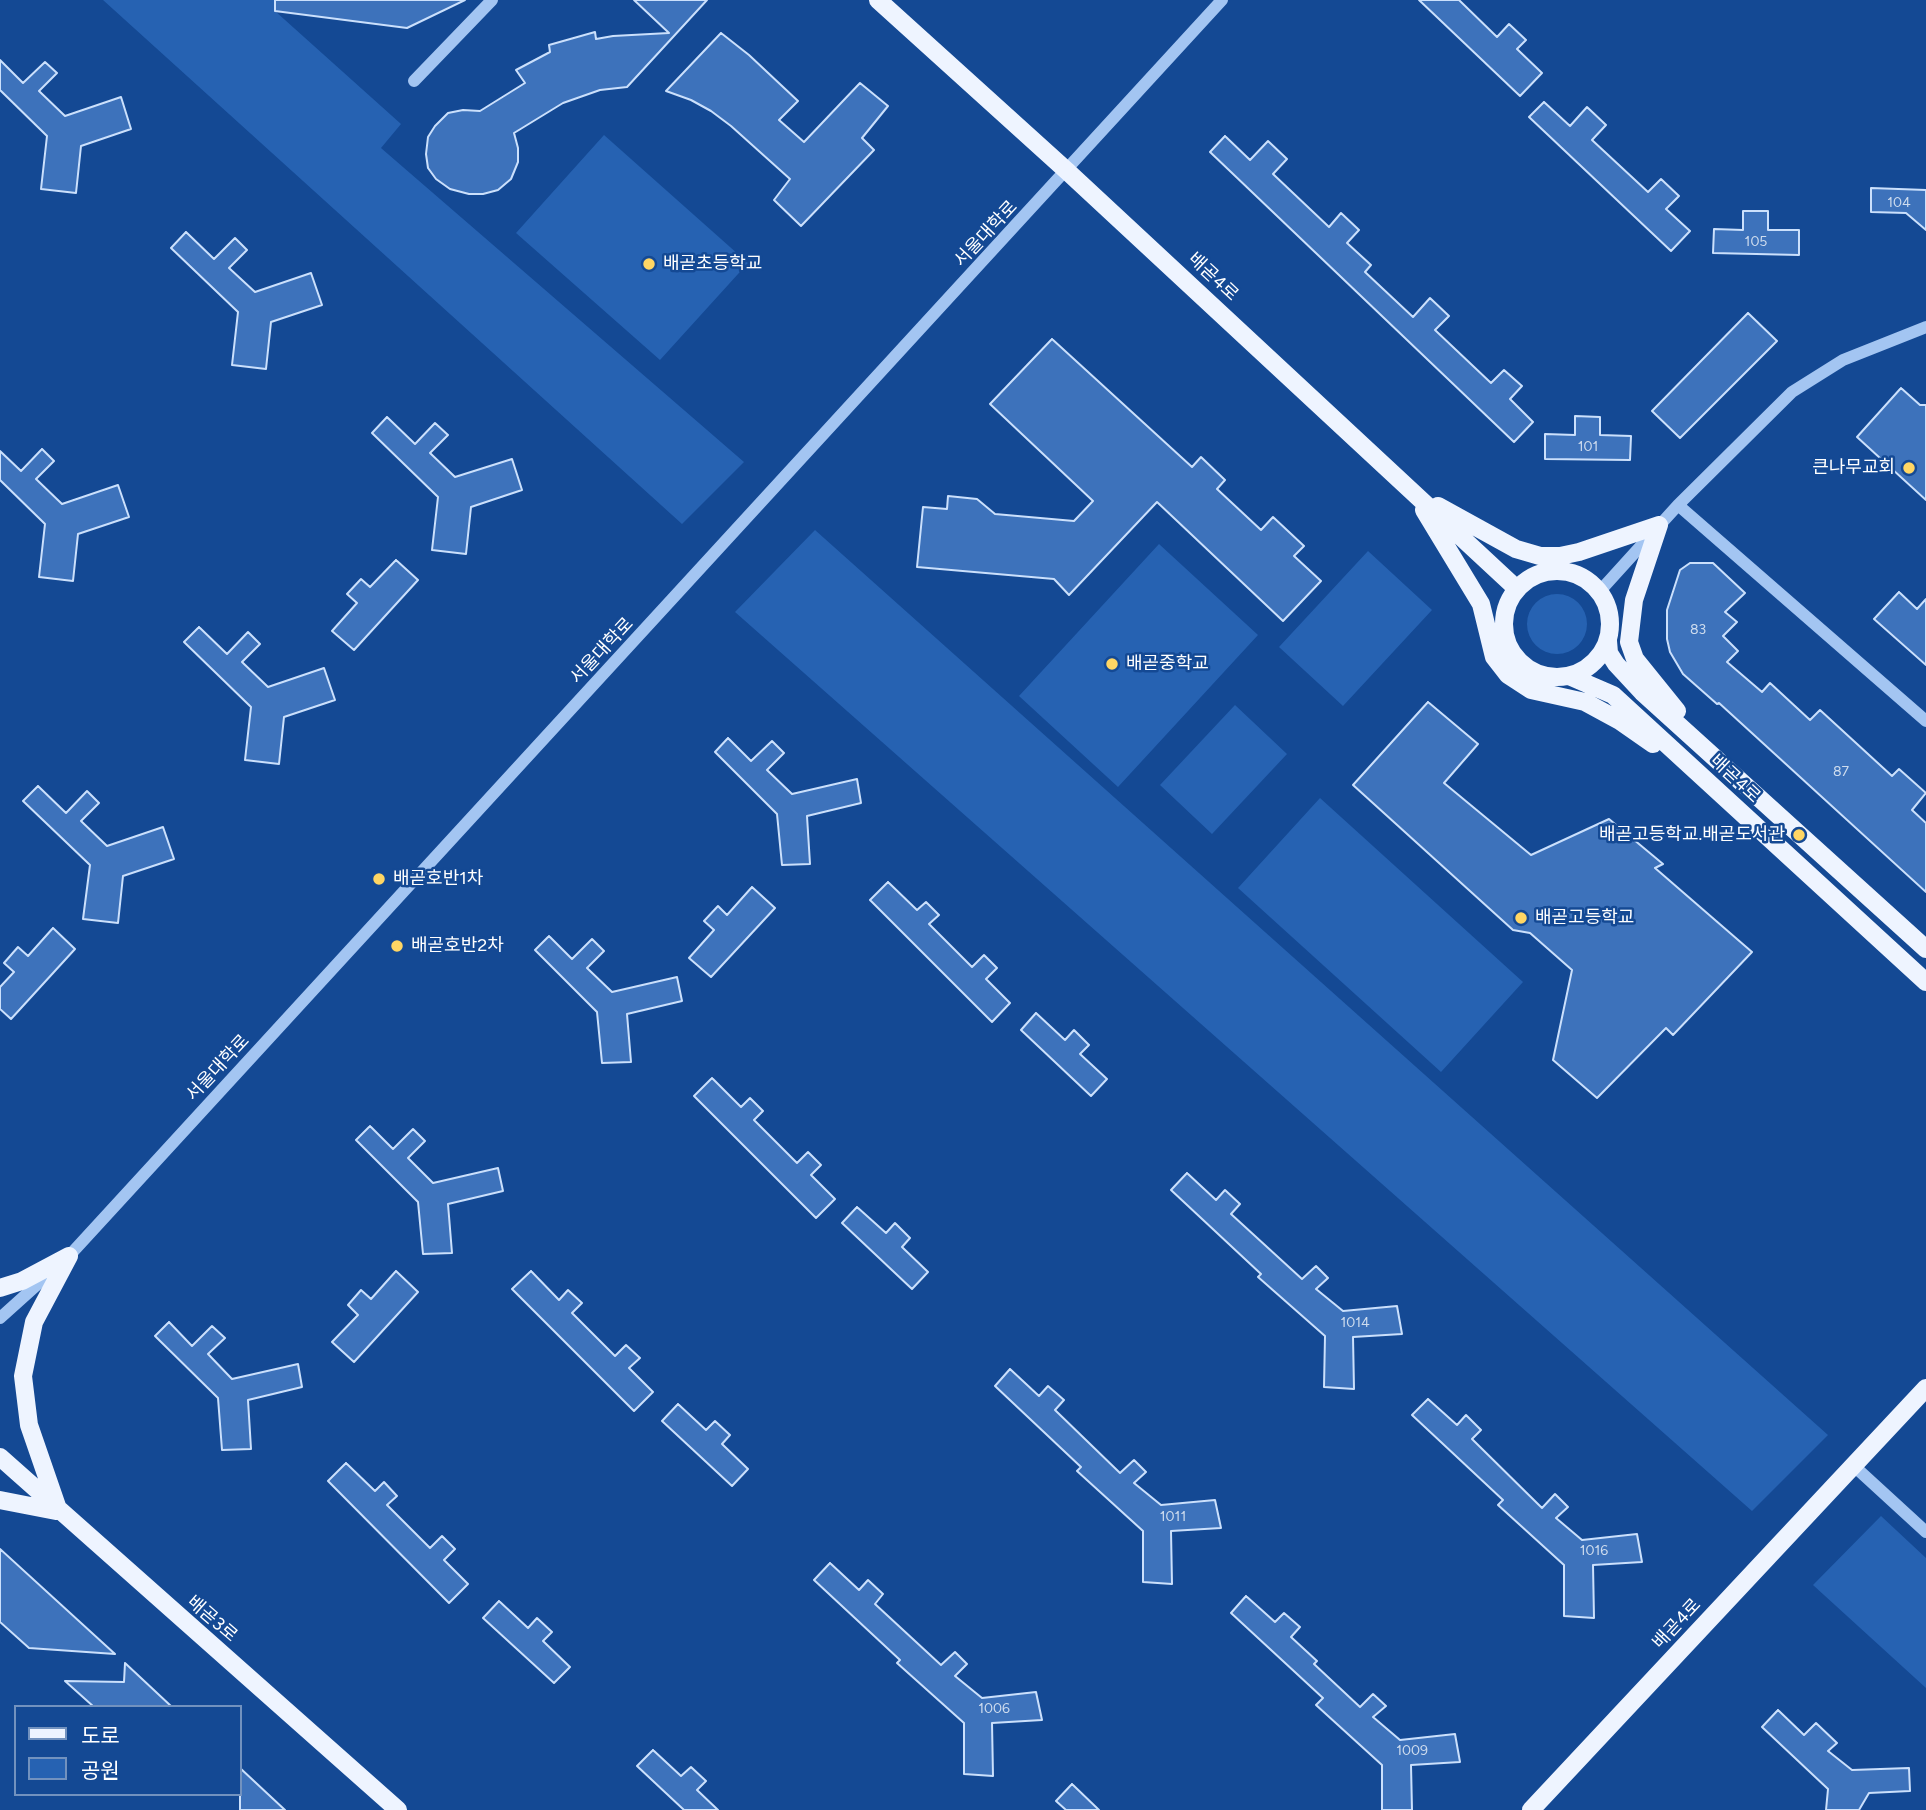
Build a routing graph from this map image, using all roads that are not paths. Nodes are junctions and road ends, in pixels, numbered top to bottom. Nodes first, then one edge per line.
1 (492, 0) edge
2 (878, 0) edge
3 (1222, 0) edge
4 (414, 81) dead end
5 (1067, 171) junction
6 (1926, 327) edge
7 (1413, 492) junction
8 (1678, 505) junction
9 (1660, 525) junction
10 (1517, 589) junction
11 (1600, 591) junction
12 (1608, 641) junction
13 (1569, 676) junction
14 (1926, 721) edge
15 (1722, 765) junction
16 (1706, 781) junction
17 (1926, 949) edge
18 (1926, 982) edge
19 (69, 1256) junction
20 (0, 1289) edge
21 (0, 1318) edge
22 (1926, 1388) edge
23 (0, 1457) edge
24 (1854, 1466) junction
25 (0, 1500) edge
26 (60, 1512) junction
27 (1926, 1532) edge
28 (398, 1810) edge
29 (1531, 1810) edge

1 - 4 street
2 - 5 main road, 배곧4로
3 - 5 street, 서울대학로
5 - 7 main road, 배곧4로
5 - 19 street, 서울대학로
6 - 8 street
7 - 9 main road
7 - 10 main road, 배곧4로
7 - 16 main road
8 - 9 street
8 - 14 street
9 - 11 street
9 - 15 main road
10 - 11 main road
10 - 13 main road
11 - 12 main road
12 - 13 main road
12 - 15 main road, 배곧4로
13 - 16 main road, 배곧4로
15 - 17 main road, 배곧4로
16 - 18 main road, 배곧4로
19 - 20 main road
19 - 21 street, 서울대학로
19 - 26 main road
22 - 24 main road, 배곧4로
23 - 26 main road, 배곧3로
24 - 27 street
24 - 29 main road, 배곧4로
25 - 26 main road
26 - 28 main road, 배곧3로

